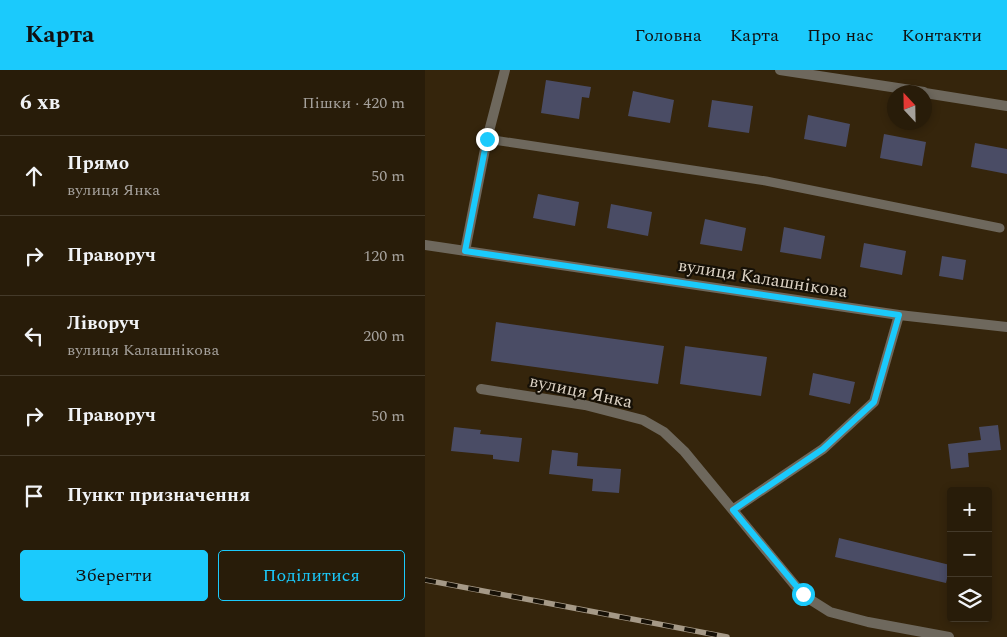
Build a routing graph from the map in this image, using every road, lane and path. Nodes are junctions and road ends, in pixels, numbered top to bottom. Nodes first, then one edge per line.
1 (505, 70) edge
2 (780, 70) edge
3 (887, 87) edge
4 (932, 94) edge
5 (1007, 106) edge
6 (487, 139) junction
7 (1001, 228) dead end
8 (425, 245) edge
9 (465, 251) junction
10 (899, 315) junction
11 (1007, 327) edge
12 (481, 389) dead end
13 (733, 510) junction
14 (949, 637) edge

1 - 6 street
2 - 3 street
4 - 5 street
6 - 7 lane
6 - 9 street
8 - 9 street, вулиця Калашнікова
9 - 10 street, вулиця Калашнікова
10 - 11 street, вулиця Калашнікова
10 - 13 street
12 - 13 street, вулиця Янка
13 - 14 street, вулиця Янка

